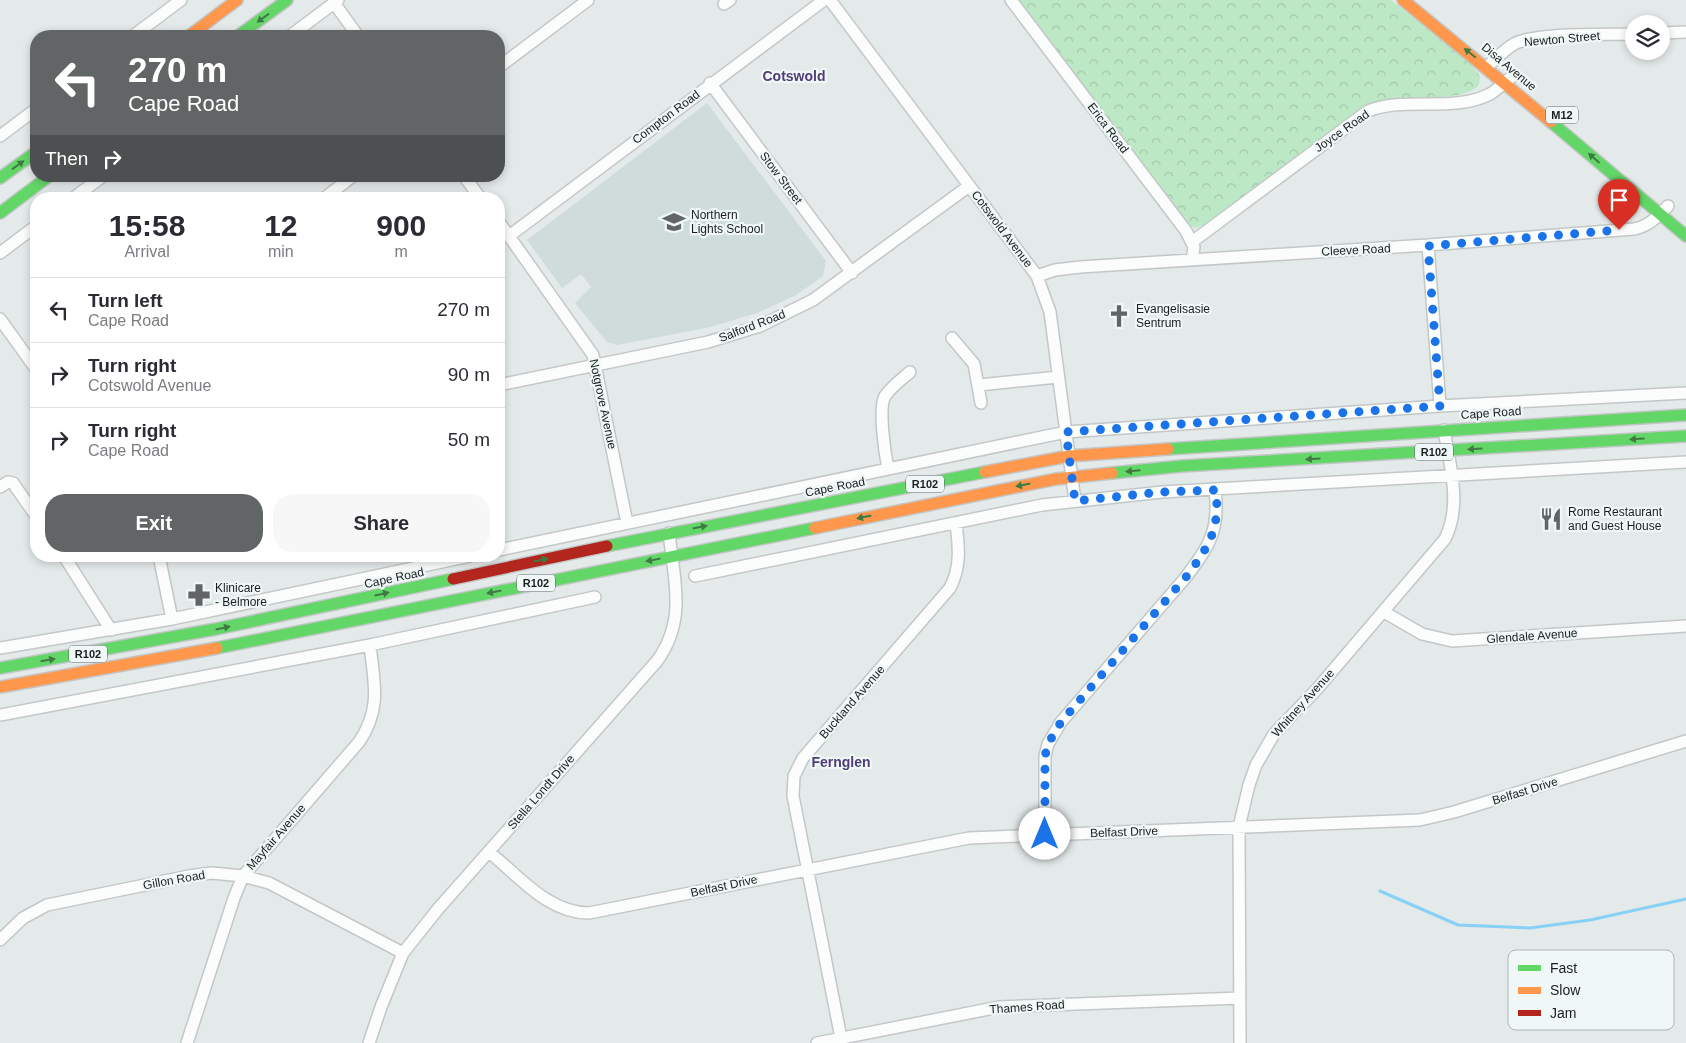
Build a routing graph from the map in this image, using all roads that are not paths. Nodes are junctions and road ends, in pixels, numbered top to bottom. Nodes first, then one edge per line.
1 (181, 0) edge
2 (237, 0) edge
3 (287, 0) edge
4 (588, 0) edge
5 (824, 0) edge
6 (830, 0) edge
7 (1011, 0) edge
8 (1403, 0) edge
9 (336, 2) edge
10 (141, 30) edge
11 (197, 30) edge
12 (246, 30) edge
13 (298, 30) edge
14 (354, 30) edge
15 (1686, 32) edge
16 (1670, 33) edge
17 (1625, 35) edge
18 (1484, 50) dead end
19 (505, 62) edge
20 (1502, 69) junction
21 (710, 83) junction
22 (1526, 85) dead end
23 (1557, 111) dead end
24 (30, 114) edge
25 (0, 136) edge
26 (30, 156) edge
27 (0, 178) edge
28 (41, 182) edge
29 (95, 182) edge
30 (345, 182) edge
31 (969, 186) junction
32 (81, 192) edge
33 (332, 192) edge
34 (1664, 210) junction
35 (0, 213) edge
36 (1686, 222) edge
37 (30, 230) edge
38 (505, 230) edge
39 (509, 236) junction
40 (1686, 236) edge
41 (1192, 242) junction
42 (1428, 246) junction
43 (0, 253) edge
44 (1192, 260) junction
45 (852, 273) junction
46 (1037, 276) junction
47 (0, 319) edge
48 (952, 338) dead end
49 (30, 361) edge
50 (596, 365) junction
51 (910, 372) dead end
52 (1058, 377) junction
53 (505, 384) edge
54 (978, 385) junction
55 (1686, 393) edge
56 (981, 403) dead end
57 (1440, 406) junction
58 (1686, 415) edge
59 (1444, 430) junction
60 (1066, 432) junction
61 (1686, 436) edge
62 (1448, 451) junction
63 (1069, 456) junction
64 (1686, 462) edge
65 (888, 469) junction
66 (1452, 476) junction
67 (1071, 477) junction
68 (0, 487) edge
69 (1216, 490) junction
70 (1075, 501) junction
71 (30, 507) edge
72 (627, 524) junction
73 (956, 524) junction
74 (668, 533) junction
75 (505, 549) edge
76 (671, 556) junction
77 (68, 562) edge
78 (160, 562) edge
79 (442, 562) edge
80 (695, 576) dead end
81 (595, 596) dead end
82 (1384, 612) junction
83 (172, 619) junction
84 (1686, 626) edge
85 (111, 630) junction
86 (175, 637) junction
87 (370, 645) junction
88 (0, 648) edge
89 (179, 655) junction
90 (0, 668) edge
91 (0, 687) edge
92 (0, 715) edge
93 (1686, 741) edge
94 (1239, 827) junction
95 (1045, 834) junction
96 (489, 852) junction
97 (807, 869) junction
98 (243, 876) junction
99 (0, 940) edge
100 (403, 953) junction
101 (1240, 998) junction
102 (841, 1041) edge
103 (187, 1043) edge
104 (369, 1043) edge
105 (818, 1043) edge
106 (1240, 1043) edge

1 - 10 street
2 - 11 main road
3 -> 12 main road
4 - 19 street
5 - 21 street, Compton Road
6 - 31 street, Cotswold Avenue
7 - 41 street, Erica Road
20 -> 8 main road, Disa Avenue / M12
9 - 13 street
9 - 14 street
15 - 16 street
17 - 20 street, Newton Street
18 - 20 main road, Disa Avenue / M12
20 - 22 main road, Disa Avenue / M12
34 -> 20 main road, Disa Avenue / M12
20 - 41 street, Joyce Road
21 - 39 street, Compton Road
21 - 45 street, Stow Street
23 - 34 main road, Disa Avenue / M12
24 - 25 street
27 -> 26 main road
28 - 35 main road
29 - 32 street
30 - 33 street
31 - 45 street, Salford Road
31 - 46 street, Cotswold Avenue
34 - 36 main road, Disa Avenue / M12
34 - 40 main road, Disa Avenue / M12
34 - 42 street, Cleeve Road
37 - 43 street
38 - 39 street, Notgrove Avenue
39 - 50 street, Notgrove Avenue
41 - 44 street
42 - 44 street, Cleeve Road
42 - 57 street
44 - 46 street, Cleeve Road
45 - 50 street, Salford Road
46 - 52 street, Cotswold Avenue
47 - 49 street
48 - 54 street
50 - 53 street, Salford Road
50 - 72 street, Notgrove Avenue
51 - 65 street
52 - 54 street
52 - 60 street, Cotswold Avenue
54 - 56 street
55 - 57 street, Cape Road
57 - 60 street, Cape Road
58 - 59 main road, Cape Road / R102
59 - 62 street, Whitney Avenue
59 - 63 main road, Cape Road / R102
60 - 63 street, Cotswold Avenue
60 - 65 street, Cape Road
61 -> 62 main road, R102
62 - 66 street, Whitney Avenue
62 -> 67 main road, R102
63 - 67 street, Cotswold Avenue
74 -> 63 main road, Cape Road / R102
64 - 66 street
65 - 72 street, Cape Road
66 - 69 street
66 - 82 street, Whitney Avenue
67 - 70 street, Cotswold Avenue
67 -> 76 main road, R102
68 - 71 street
69 - 70 street
69 - 95 street
70 - 73 street
72 - 75 street, Cape Road
73 - 80 street
73 - 97 street, Buckland Avenue
74 - 76 street, Stella Londt Drive
86 -> 74 main road, Cape Road / R102
76 -> 89 main road, R102
76 - 96 street, Stella Londt Drive
77 - 85 street
78 - 83 street
79 - 83 street, Cape Road
81 - 87 street
82 - 84 street, Glendale Avenue
82 - 94 street, Whitney Avenue
83 - 85 street, Cape Road
85 - 88 street, Cape Road
86 - 89 main road
90 -> 86 main road, Cape Road / R102
87 - 92 street
87 - 98 street, Mayfair Avenue
89 - 91 main road, R102
93 - 94 street, Belfast Drive
94 - 95 street, Belfast Drive
94 - 101 street, Whitney Avenue
95 - 97 street, Belfast Drive
96 - 97 street, Belfast Drive
96 - 100 street, Stella Londt Drive
97 - 102 street, Buckland Avenue
98 - 99 street, Gillon Road
98 - 100 street, Gillon Road
98 - 103 street, Mayfair Avenue
100 - 104 street, Stella Londt Drive
101 - 102 street, Thames Road
101 - 106 street, Whitney Avenue
102 - 105 street, Thames Road

